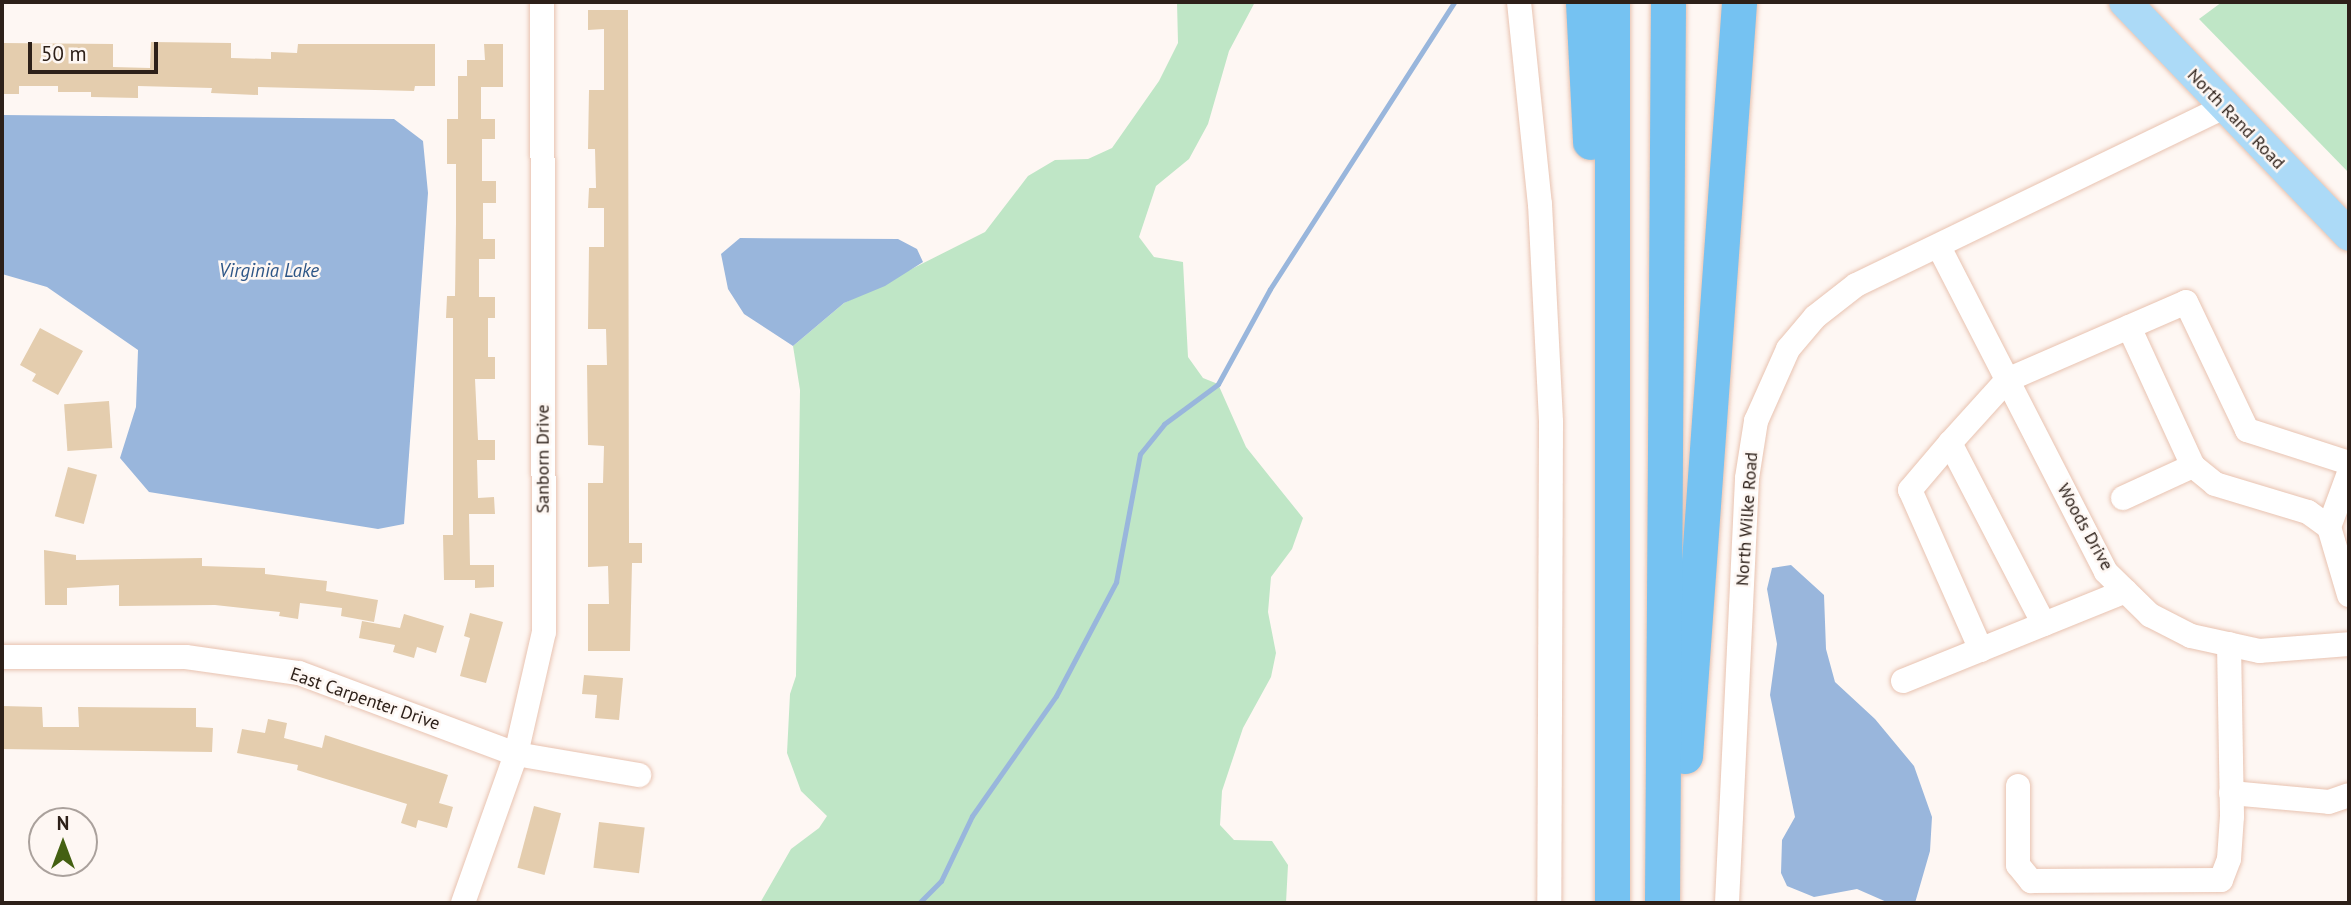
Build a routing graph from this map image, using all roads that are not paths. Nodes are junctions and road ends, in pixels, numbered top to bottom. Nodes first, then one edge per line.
1 (542, 2) edge
2 (1519, 2) edge
3 (1583, 2) edge
4 (1612, 2) edge
5 (1668, 2) edge
6 (1739, 2) edge
7 (2125, 2) edge
8 (2224, 107) junction
9 (2349, 235) edge
10 (1939, 247) junction
11 (2129, 327) junction
12 (2007, 380) junction
13 (1950, 443) junction
14 (2349, 463) edge
15 (2193, 466) junction
16 (2349, 473) edge
17 (2123, 498) dead end
18 (2329, 527) junction
19 (1612, 533) junction
20 (2126, 591) junction
21 (2349, 595) edge
22 (2044, 624) junction
23 (2229, 644) junction
24 (2349, 644) edge
25 (1981, 650) junction
26 (2, 657) edge
27 (1903, 681) dead end
28 (516, 754) junction
29 (639, 775) dead end
30 (2018, 786) dead end
31 (2231, 793) junction
32 (2349, 795) edge
33 (1663, 844) junction
34 (463, 903) edge
35 (1549, 903) edge
36 (1612, 903) edge
37 (1662, 903) edge
38 (1727, 903) edge

1 - 28 street, Sanborn Drive
2 - 35 street
3 - 19 highway
4 - 19 highway
5 - 33 highway
6 - 33 highway
7 - 8 main road, North Rand Road
8 - 9 main road, North Rand Road
8 - 10 street, North Wilke Road
10 - 12 street, Woods Drive
10 - 38 street, North Wilke Road
11 - 12 street
11 - 14 street
11 - 15 street
12 - 13 street
12 - 20 street, Woods Drive
13 - 22 street
13 - 25 street
15 - 17 street
15 - 18 street
16 - 18 street
18 - 21 street
19 - 36 highway
20 - 22 street
20 - 23 street, Woods Drive
22 - 25 street
23 - 24 street, Woods Drive
23 - 31 street
25 - 27 street
26 - 28 street, East Carpenter Drive
28 - 29 street, East Carpenter Drive
28 - 34 street, Sanborn Drive
30 - 31 street
31 - 32 street
33 - 37 highway

